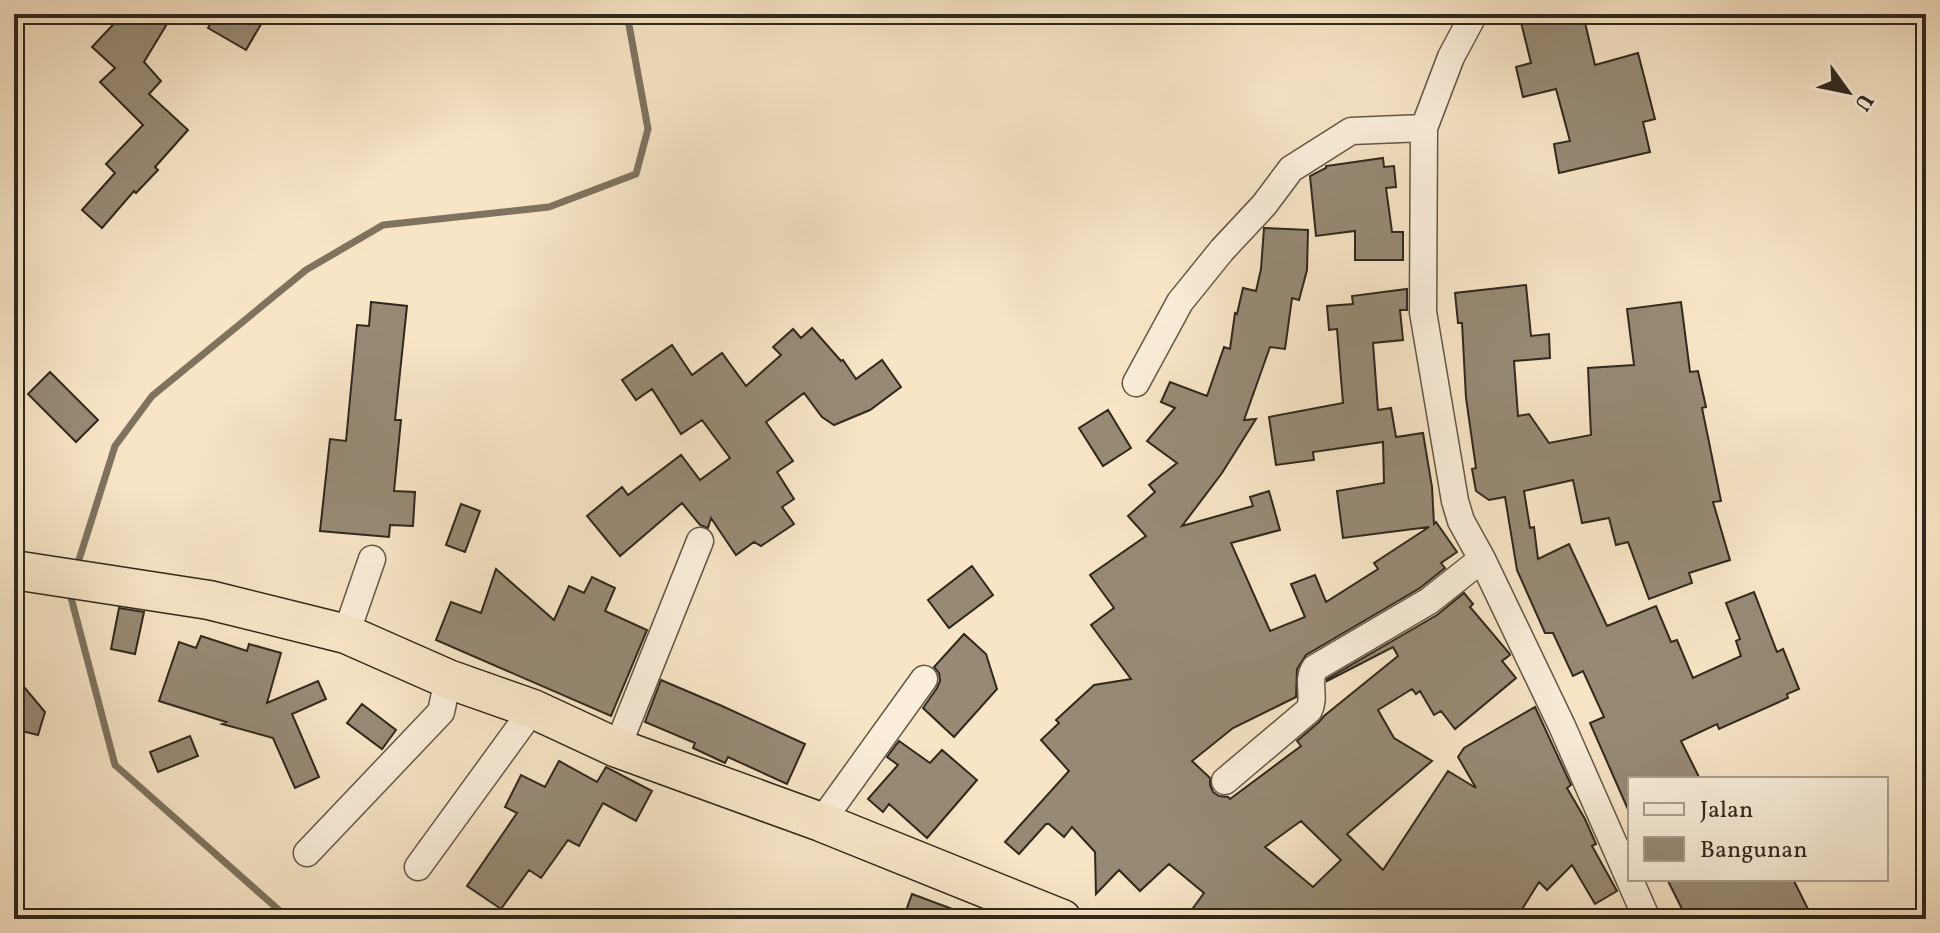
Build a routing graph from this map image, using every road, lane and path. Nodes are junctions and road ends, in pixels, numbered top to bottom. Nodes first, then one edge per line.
1 (1474, 14) edge
2 (1424, 128) junction
3 (1136, 383) dead end
4 (700, 541) dead end
5 (372, 559) dead end
6 (1482, 559) junction
7 (16, 570) edge
8 (346, 634) junction
9 (448, 679) junction
10 (924, 679) dead end
11 (533, 709) junction
12 (617, 748) junction
13 (1225, 781) dead end
14 (821, 822) junction
15 (307, 853) dead end
16 (418, 867) dead end
17 (1628, 876) edge
18 (1630, 881) edge
19 (1062, 919) edge
20 (1647, 919) edge

1 - 2 street
2 - 3 street
2 - 6 street
4 - 12 street
5 - 8 street
6 - 13 street
6 - 17 street
7 - 8 highway
8 - 9 highway
9 - 11 highway
9 - 15 street
10 - 14 street
11 - 12 highway
11 - 16 street
12 - 14 highway
14 - 19 highway
18 - 20 street

